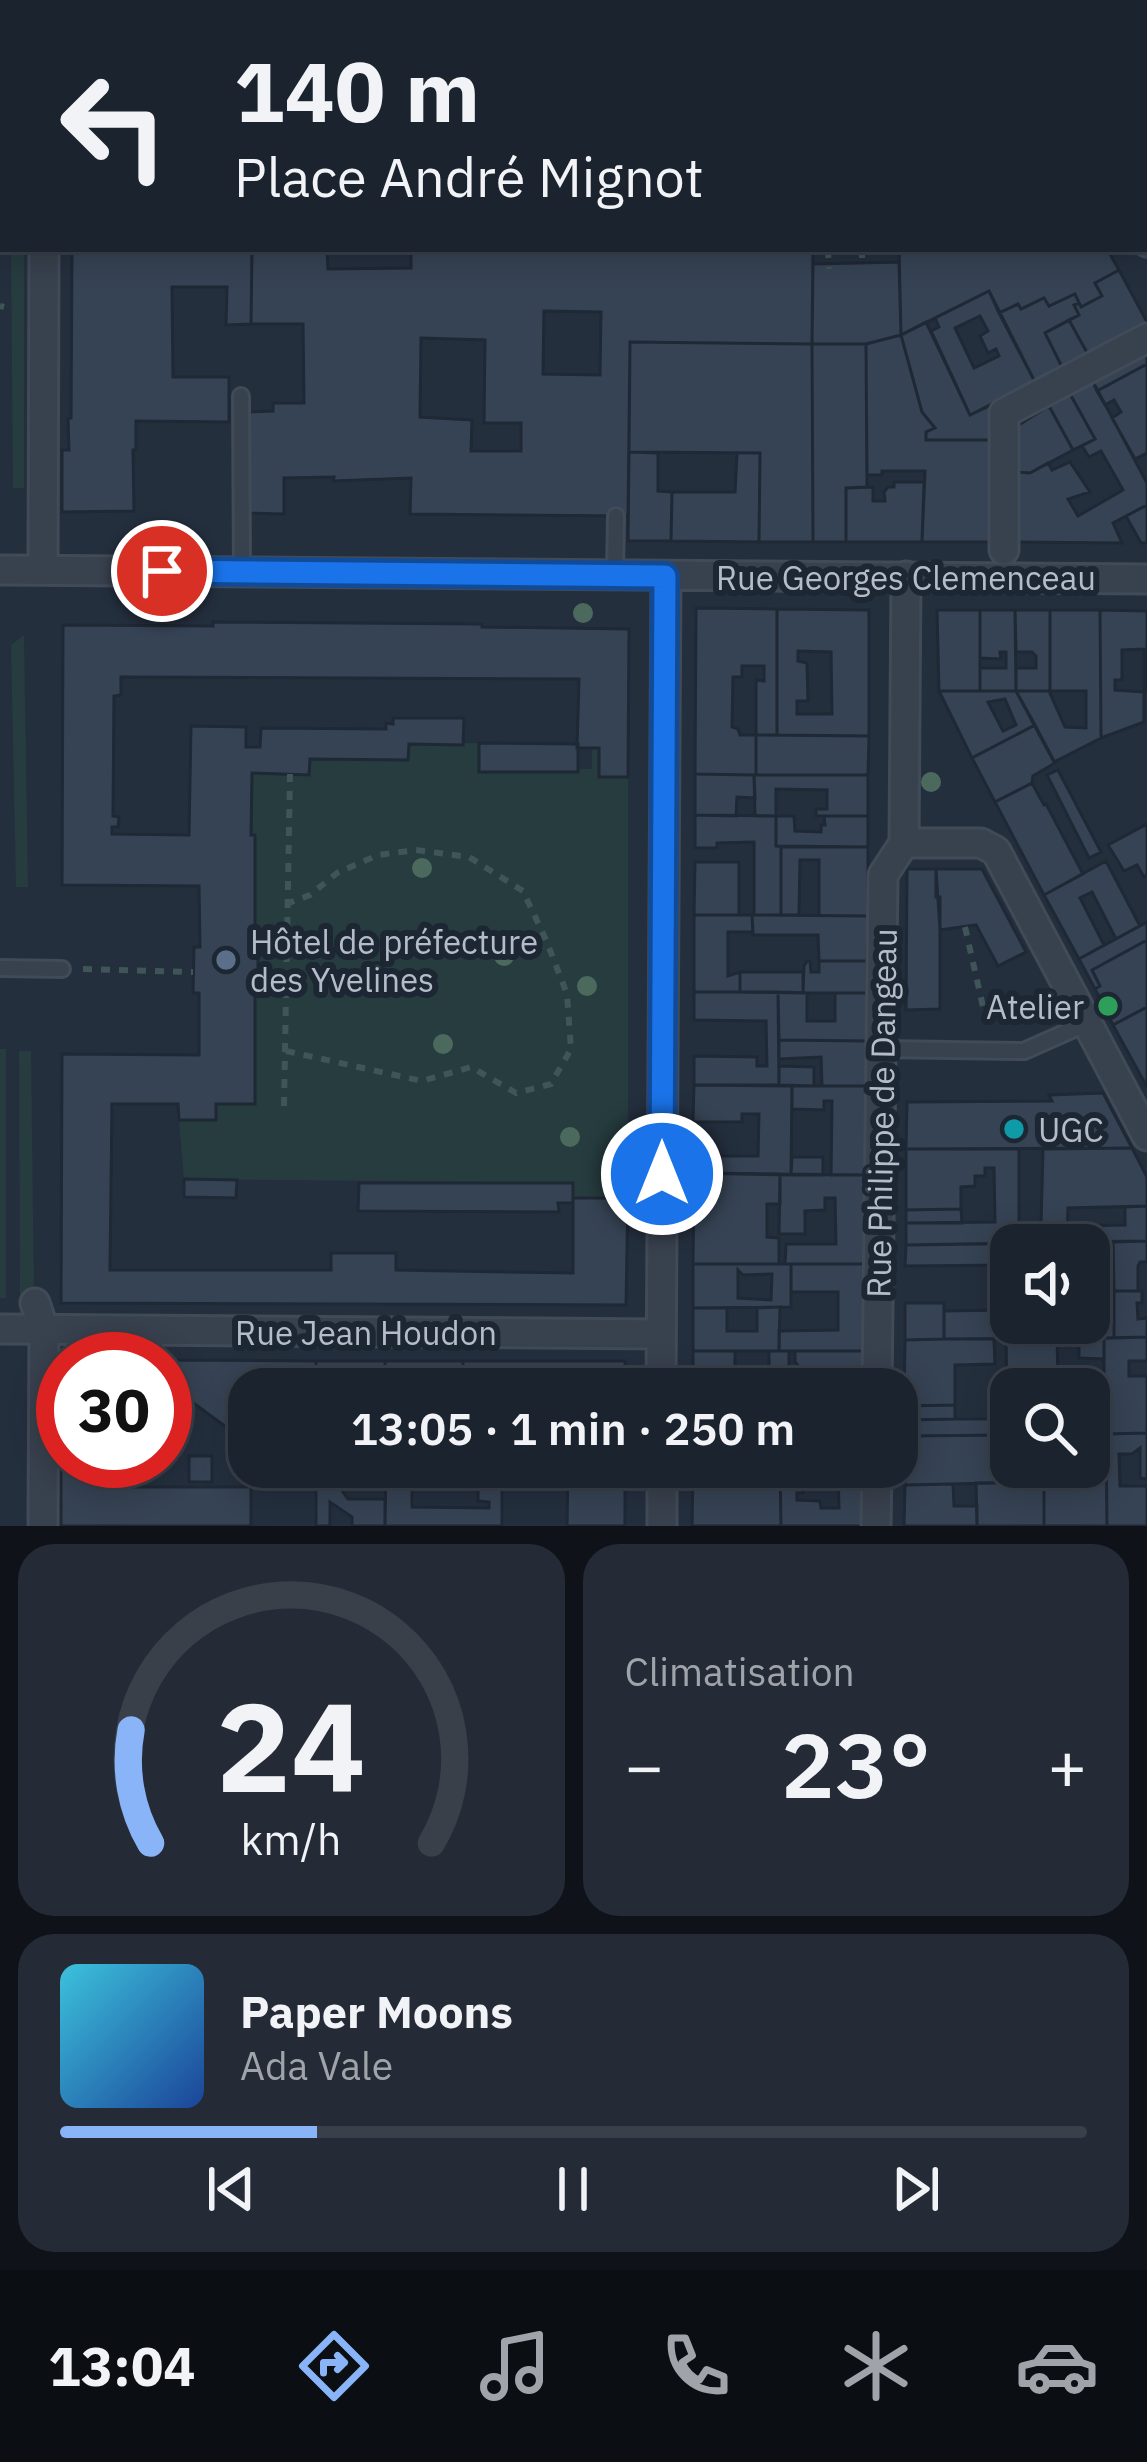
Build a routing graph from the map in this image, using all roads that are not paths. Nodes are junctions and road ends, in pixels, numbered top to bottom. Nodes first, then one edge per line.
1 (44, 252) edge
2 (1147, 338) edge
3 (241, 396) dead end
4 (616, 516) dead end
5 (1004, 550) dead end
6 (0, 570) edge
7 (43, 570) junction
8 (242, 572) junction
9 (615, 576) junction
10 (665, 576) junction
11 (906, 576) junction
12 (1147, 579) edge
13 (904, 843) junction
14 (0, 968) edge
15 (62, 969) road end
16 (1088, 1023) junction
17 (881, 1049) junction
18 (1147, 1136) edge
19 (39, 1316) junction
20 (0, 1330) edge
21 (661, 1334) junction
22 (662, 1368) edge
23 (878, 1368) edge
24 (662, 1488) edge
25 (877, 1488) edge
26 (43, 1526) edge
27 (662, 1526) edge
28 (876, 1526) edge

1 - 7 street
2 - 5 street
3 - 8 lane
4 - 9 lane
6 - 7 street, Rue Georges Clemenceau
7 - 8 street, Rue Georges Clemenceau
8 - 9 street, Rue Georges Clemenceau
9 - 10 street, Rue Georges Clemenceau
10 - 11 street, Rue Georges Clemenceau
10 - 21 street
11 - 12 street, Rue Georges Clemenceau
11 - 13 street
13 - 16 street
13 - 17 street, Rue Philippe de Dangeau
14 - 15 lane
16 - 17 lane
16 - 18 street
17 - 23 street, Rue Philippe de Dangeau
19 - 20 street, Rue Jean Houdon
19 - 21 street, Rue Jean Houdon
19 - 26 street
21 - 22 street
24 - 27 street
25 - 28 street

